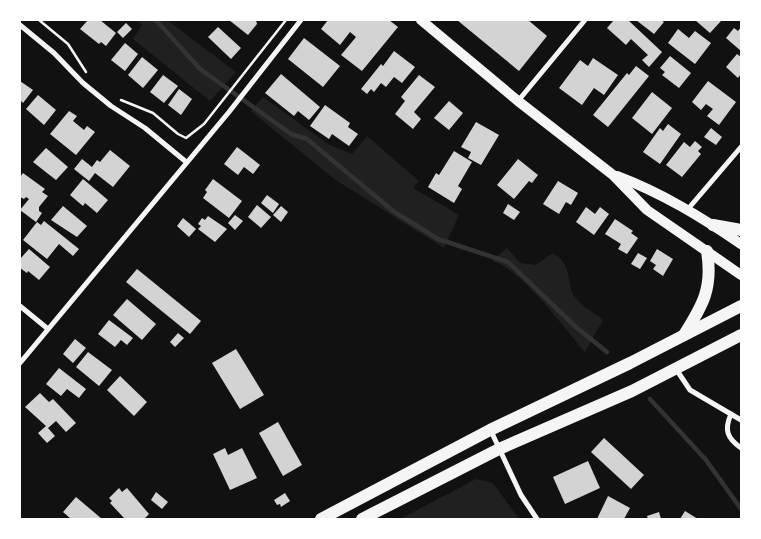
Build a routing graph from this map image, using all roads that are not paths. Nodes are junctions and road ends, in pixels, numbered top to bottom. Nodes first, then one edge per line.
1 (301, 20) edge
2 (421, 20) edge
3 (585, 20) edge
4 (20, 25) edge
5 (518, 101) junction
6 (741, 147) edge
7 (185, 161) junction
8 (613, 175) junction
9 (688, 209) junction
10 (713, 225) junction
11 (741, 230) edge
12 (741, 244) edge
13 (707, 252) junction
14 (741, 275) edge
15 (20, 306) edge
16 (741, 306) edge
17 (48, 329) junction
18 (684, 335) junction
19 (741, 335) edge
20 (20, 363) edge
21 (676, 368) junction
22 (731, 414) junction
23 (741, 420) edge
24 (490, 430) junction
25 (741, 448) edge
26 (500, 449) junction
27 (321, 519) edge
28 (362, 519) edge
29 (537, 519) edge

1 - 7 street
2 - 5 main road
3 - 5 street
4 - 7 street
5 - 8 main road
6 - 9 street
7 - 17 street
8 - 9 main road
8 - 13 main road
9 - 10 main road
10 - 11 highway
10 - 12 main road
13 - 14 main road
13 - 18 highway
15 - 17 street
16 - 18 highway
17 - 20 street
18 - 24 highway
19 - 21 highway
21 - 22 street
21 - 26 highway
22 - 23 street
22 - 25 street
24 - 26 street
24 - 27 highway
26 - 28 highway
26 - 29 street

